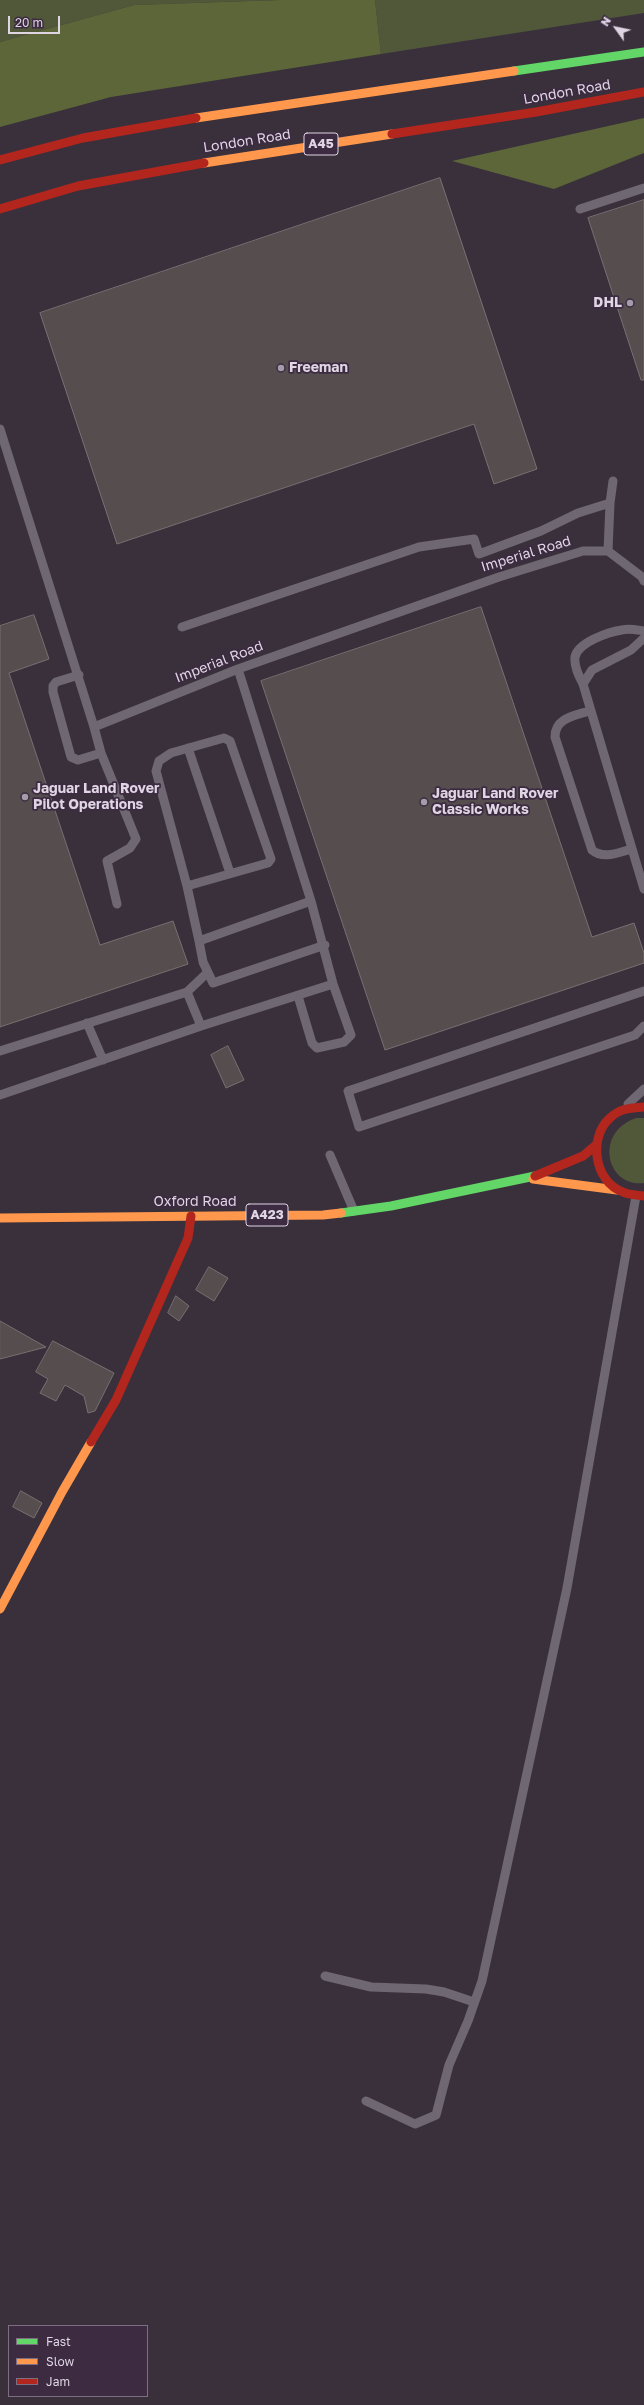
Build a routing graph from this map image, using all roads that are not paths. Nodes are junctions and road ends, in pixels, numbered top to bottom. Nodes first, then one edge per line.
1 (644, 52) edge
2 (644, 92) edge
3 (0, 160) edge
4 (644, 188) edge
5 (0, 209) edge
6 (580, 209) dead end
7 (0, 429) edge
8 (612, 481) dead end
9 (610, 503) junction
10 (608, 551) junction
11 (644, 581) edge
12 (182, 627) dead end
13 (644, 631) edge
14 (644, 638) edge
15 (238, 669) junction
16 (79, 675) junction
17 (582, 684) junction
18 (589, 711) junction
19 (94, 727) junction
20 (188, 748) junction
21 (101, 753) junction
22 (632, 849) junction
23 (230, 873) junction
24 (187, 886) junction
25 (644, 889) edge
26 (311, 901) junction
27 (117, 904) dead end
28 (199, 940) junction
29 (324, 945) junction
30 (207, 973) junction
31 (334, 984) junction
32 (644, 991) edge
33 (187, 992) junction
34 (298, 996) junction
35 (87, 1023) junction
36 (201, 1026) junction
37 (644, 1026) edge
38 (0, 1051) edge
39 (103, 1060) junction
40 (644, 1089) edge
41 (0, 1095) edge
42 (644, 1107) edge
43 (622, 1111) junction
44 (596, 1145) junction
45 (330, 1154) dead end
46 (530, 1178) junction
47 (617, 1190) junction
48 (640, 1196) edge
49 (354, 1211) junction
50 (191, 1216) junction
51 (0, 1218) edge
52 (0, 1609) edge
53 (325, 1976) dead end
54 (474, 2002) junction
55 (366, 2101) dead end

1 - 3 main road, London Road
2 - 5 main road, London Road / A45
4 - 6 lane
7 - 16 lane
8 - 9 lane
9 - 10 lane
9 - 12 lane
10 - 11 lane
10 - 15 lane, Imperial Road
13 - 17 lane
14 - 17 lane
15 - 19 lane, Imperial Road
15 - 26 lane
16 - 19 lane
16 - 21 lane
17 - 18 lane
18 - 22 lane
18 - 22 lane
19 - 21 lane
20 - 23 lane
20 - 23 lane
20 - 24 lane
21 - 27 lane
22 - 25 lane
23 - 24 lane
24 - 28 lane
26 - 28 lane
26 - 29 lane
28 - 30 lane
29 - 30 lane
29 - 31 lane
30 - 33 lane
31 - 34 lane
31 - 34 lane
32 - 37 lane
33 - 35 lane
33 - 36 lane
34 - 36 lane
35 - 38 lane
35 - 39 lane
36 - 39 lane
39 - 41 lane
40 - 43 lane
42 - 43 main road
43 - 44 main road
44 - 46 main road, Oxford Road / A423
44 - 47 main road
45 - 49 lane
46 - 47 main road, Oxford Road / A423
46 - 49 main road, Oxford Road / A423
47 - 48 main road, Oxford Road
48 - 54 lane
49 - 50 main road, Oxford Road / A423
50 - 51 main road, Oxford Road / A423
50 - 52 main road
53 - 54 lane
54 - 55 lane

